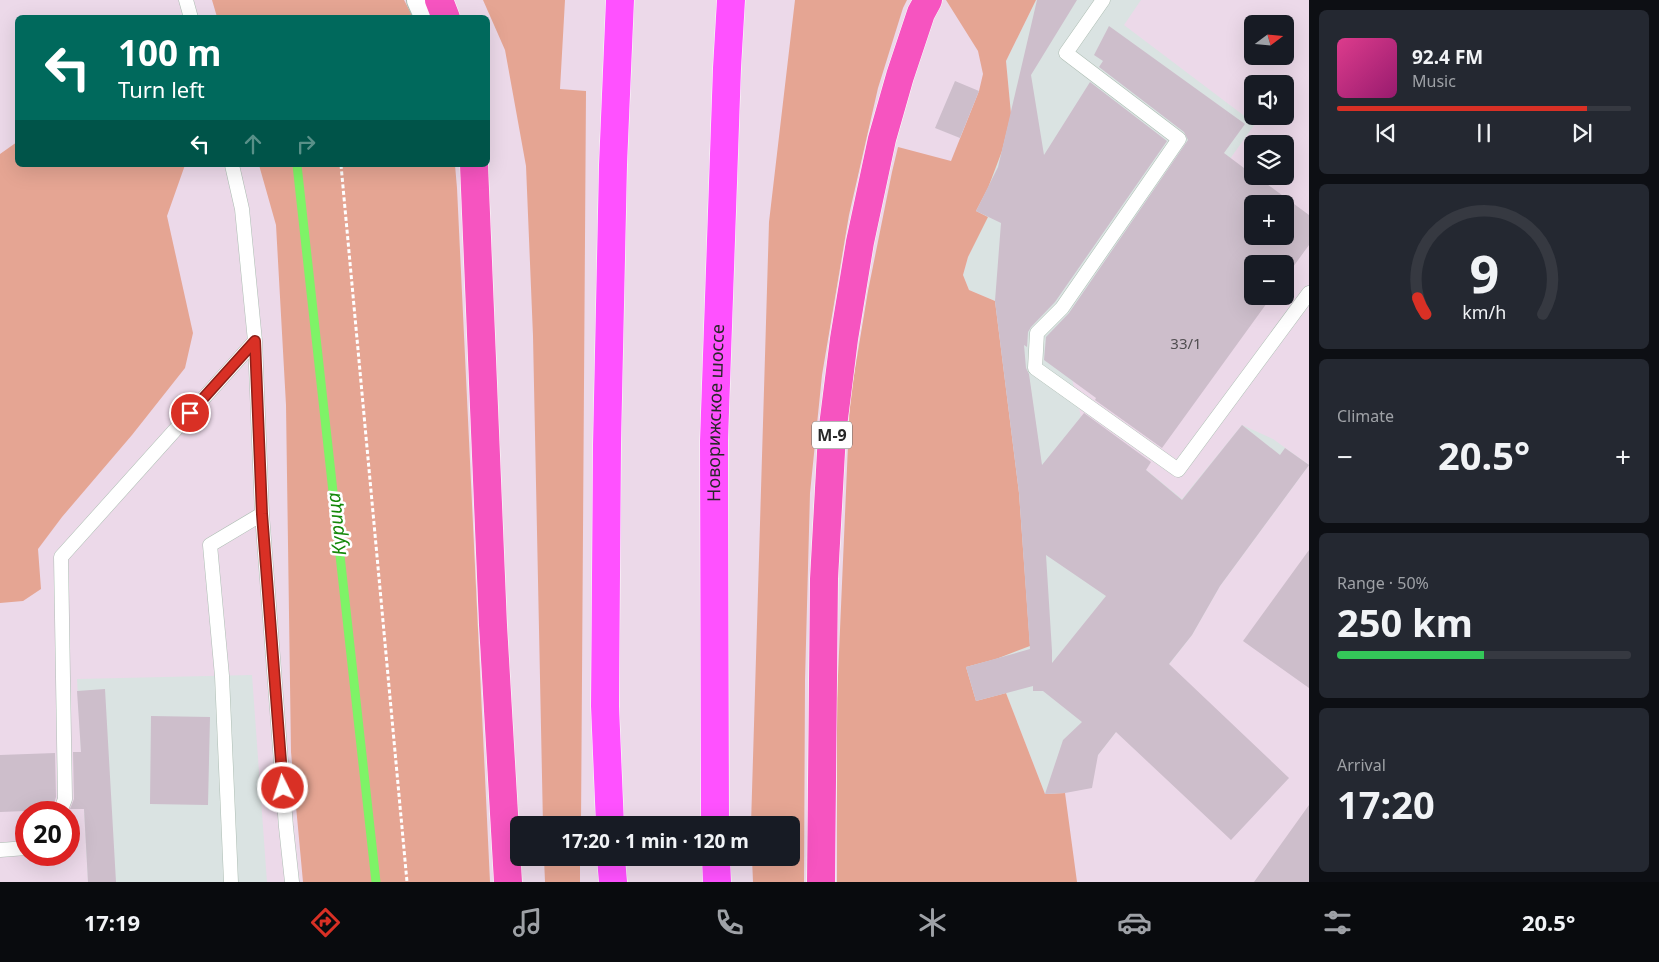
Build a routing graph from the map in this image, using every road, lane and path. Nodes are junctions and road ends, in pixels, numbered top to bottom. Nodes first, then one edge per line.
1 (186, 0) edge
2 (420, 0) edge
3 (439, 0) edge
4 (620, 0) edge
5 (731, 0) edge
6 (928, 0) edge
7 (1103, 0) edge
8 (190, 15) edge
9 (427, 15) edge
10 (445, 15) edge
11 (232, 167) edge
12 (340, 167) edge
13 (474, 167) edge
14 (1309, 293) edge
15 (255, 341) junction
16 (262, 514) junction
17 (64, 801) edge
18 (610, 816) edge
19 (715, 816) edge
20 (15, 849) edge
21 (0, 850) edge
22 (612, 866) edge
23 (716, 866) edge
24 (231, 882) edge
25 (292, 882) edge
26 (407, 882) edge
27 (508, 882) edge
28 (612, 882) edge
29 (717, 882) edge
30 (821, 882) edge

1 - 8 lane
2 - 9 street
3 - 10 main road
4 - 18 highway
5 - 19 highway, Новорижское шоссе
6 - 30 main road, М-9
7 - 14 lane
11 - 15 lane
12 - 26 path
13 - 27 main road
15 - 16 lane
15 - 17 lane
16 - 24 lane
16 - 25 lane
20 - 21 lane
22 - 28 highway
23 - 29 highway

